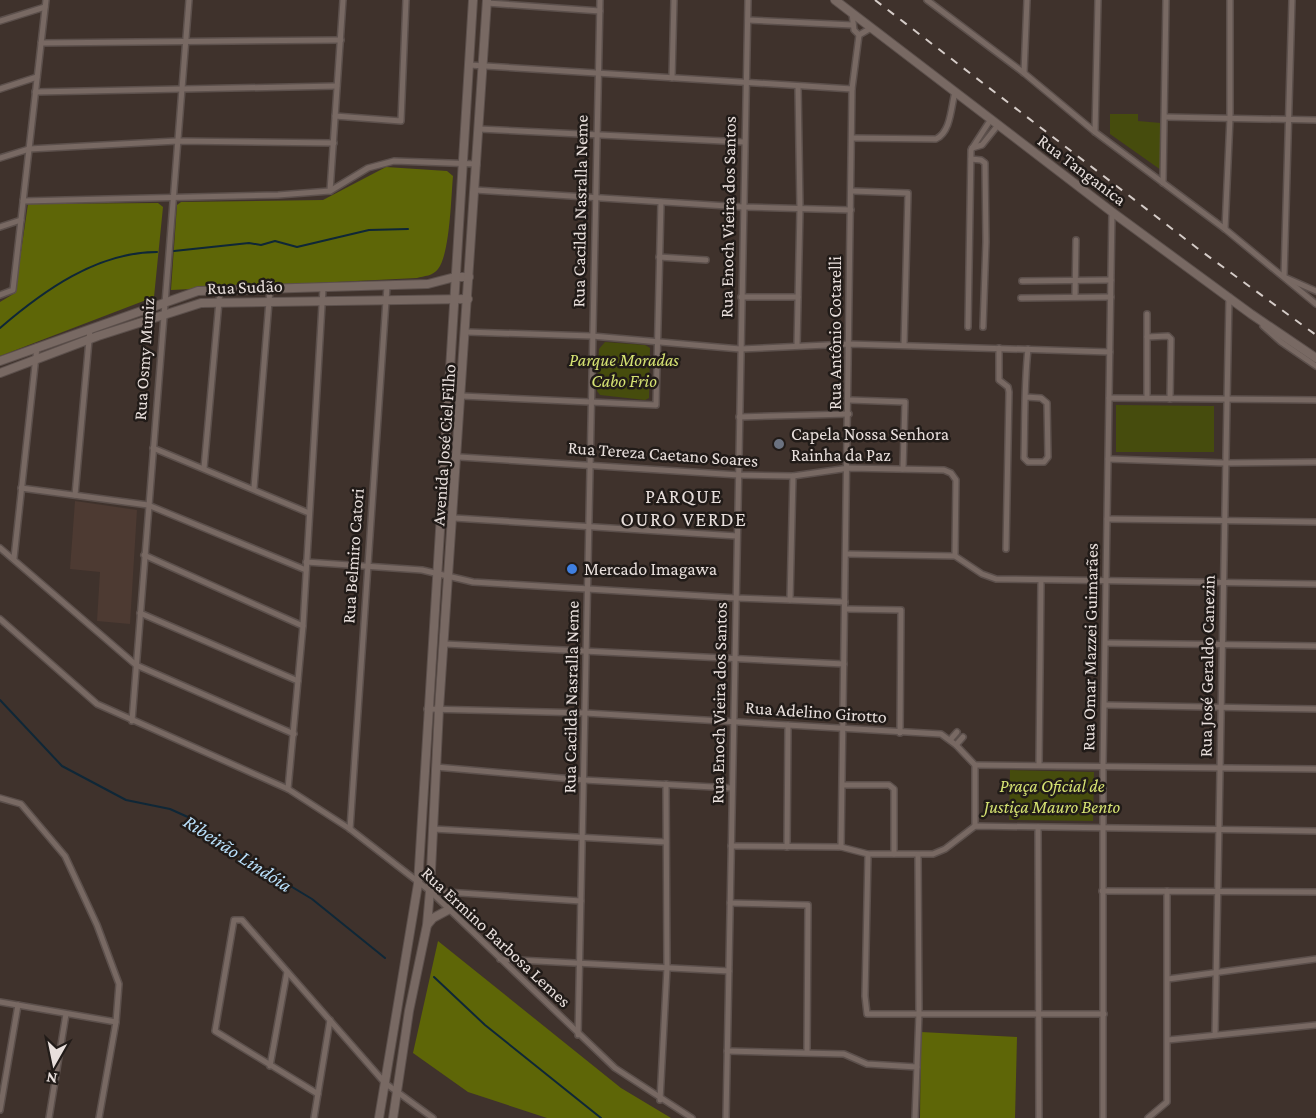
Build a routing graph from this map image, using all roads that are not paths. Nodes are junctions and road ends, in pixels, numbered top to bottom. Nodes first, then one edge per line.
1 (189, 0) edge
2 (343, 0) edge
3 (406, 0) edge
4 (473, 0) edge
5 (600, 0) edge
6 (674, 0) edge
7 (748, 0) edge
8 (836, 0) edge
9 (927, 0) edge
10 (1027, 0) edge
11 (1098, 0) edge
12 (1166, 0) edge
13 (1230, 0) edge
14 (1292, 0) edge
15 (487, 1) edge
16 (45, 3) edge
17 (600, 11) junction
18 (852, 13) junction
19 (748, 20) junction
20 (0, 21) edge
21 (853, 25) junction
22 (871, 28) junction
23 (859, 35) junction
24 (340, 40) junction
25 (186, 41) junction
26 (41, 43) junction
27 (469, 65) junction
28 (483, 66) junction
29 (1024, 73) junction
30 (598, 74) junction
31 (37, 77) junction
32 (672, 78) junction
33 (746, 83) junction
34 (337, 86) junction
35 (798, 86) junction
36 (0, 89) edge
37 (182, 89) junction
38 (852, 89) junction
39 (35, 92) junction
40 (955, 92) junction
41 (335, 116) junction
42 (1165, 117) junction
43 (1230, 118) junction
44 (1289, 120) junction
45 (1316, 120) edge
46 (994, 122) junction
47 (479, 129) junction
48 (1095, 132) junction
49 (597, 135) junction
50 (852, 138) junction
51 (177, 141) junction
52 (744, 142) junction
53 (334, 143) junction
54 (972, 148) junction
55 (29, 149) junction
56 (0, 158) edge
57 (971, 159) junction
58 (463, 163) junction
59 (477, 164) junction
60 (1163, 183) junction
61 (330, 190) junction
62 (475, 190) junction
63 (852, 191) junction
64 (172, 196) junction
65 (596, 197) junction
66 (23, 201) junction
67 (661, 202) junction
68 (743, 207) junction
69 (800, 209) junction
70 (851, 210) junction
71 (1112, 212) junction
72 (21, 220) junction
73 (0, 227) edge
74 (1225, 229) junction
75 (1076, 240) dead end
76 (659, 257) junction
77 (706, 260) dead end
78 (455, 277) junction
79 (469, 277) junction
80 (1284, 277) junction
81 (1075, 280) junction
82 (1111, 280) junction
83 (1022, 281) dead end
84 (387, 286) junction
85 (322, 288) junction
86 (270, 289) junction
87 (220, 290) junction
88 (1316, 291) edge
89 (0, 295) edge
90 (741, 297) junction
91 (798, 297) junction
92 (1075, 297) junction
93 (1111, 297) junction
94 (1229, 297) junction
95 (454, 298) junction
96 (1021, 298) dead end
97 (386, 299) junction
98 (468, 299) junction
99 (322, 300) junction
100 (269, 301) junction
101 (219, 302) junction
102 (164, 303) junction
103 (1316, 304) edge
104 (1147, 314) dead end
105 (1251, 314) junction
106 (163, 315) junction
107 (968, 327) dead end
108 (983, 327) dead end
109 (90, 329) junction
110 (466, 332) junction
111 (592, 336) junction
112 (1147, 337) junction
113 (88, 340) junction
114 (656, 340) junction
115 (849, 344) junction
116 (904, 345) junction
117 (797, 346) junction
118 (37, 347) junction
119 (999, 348) junction
120 (740, 349) junction
121 (1028, 349) junction
122 (1110, 352) junction
123 (1316, 358) edge
124 (35, 360) junction
125 (0, 362) edge
126 (1316, 366) edge
127 (0, 374) edge
128 (462, 396) junction
129 (1026, 398) junction
130 (1109, 398) junction
131 (1147, 398) junction
132 (1170, 399) junction
133 (1226, 399) junction
134 (850, 400) junction
135 (1316, 400) edge
136 (592, 402) junction
137 (849, 414) junction
138 (739, 417) junction
139 (153, 448) junction
140 (444, 456) junction
141 (458, 457) junction
142 (1108, 459) junction
143 (1316, 462) edge
144 (1225, 463) junction
145 (590, 464) junction
146 (204, 468) junction
147 (849, 468) junction
148 (903, 469) junction
149 (739, 475) junction
150 (793, 476) junction
151 (21, 488) junction
152 (254, 488) junction
153 (75, 495) junction
154 (148, 505) junction
155 (309, 513) junction
156 (454, 518) junction
157 (1107, 519) junction
158 (1224, 521) junction
159 (1316, 522) edge
160 (590, 527) junction
161 (737, 536) junction
162 (0, 548) edge
163 (1006, 549) dead end
164 (846, 554) junction
165 (144, 555) junction
166 (955, 556) junction
167 (14, 558) junction
168 (306, 561) junction
169 (368, 566) junction
170 (306, 570) junction
171 (436, 572) junction
172 (450, 576) junction
173 (1041, 581) junction
174 (1106, 582) junction
175 (1223, 584) junction
176 (1316, 584) edge
177 (588, 590) junction
178 (736, 598) junction
179 (790, 600) junction
180 (845, 605) junction
181 (140, 613) junction
182 (0, 618) edge
183 (303, 626) junction
184 (1106, 643) junction
185 (445, 644) junction
186 (1222, 645) junction
187 (1316, 646) edge
188 (586, 651) junction
189 (735, 659) junction
190 (844, 664) junction
191 (136, 665) junction
192 (298, 681) junction
193 (1105, 705) junction
194 (428, 709) junction
195 (439, 709) junction
196 (1221, 709) junction
197 (1316, 709) edge
198 (585, 713) junction
199 (132, 721) junction
200 (734, 722) junction
201 (788, 725) junction
202 (844, 727) junction
203 (957, 732) dead end
204 (900, 733) junction
205 (294, 734) junction
206 (963, 737) dead end
207 (950, 740) junction
208 (956, 744) junction
209 (975, 765) junction
210 (1039, 765) junction
211 (1103, 765) junction
212 (436, 767) junction
213 (1220, 767) junction
214 (1316, 769) edge
215 (584, 780) junction
216 (666, 784) junction
217 (843, 785) junction
218 (732, 788) junction
219 (288, 789) junction
220 (0, 798) edge
221 (975, 826) junction
222 (1038, 827) junction
223 (1103, 828) junction
224 (350, 829) junction
225 (433, 829) junction
226 (1219, 829) junction
227 (1316, 831) edge
228 (583, 838) junction
229 (666, 842) junction
230 (731, 846) junction
231 (787, 847) junction
232 (841, 848) junction
233 (868, 854) junction
234 (894, 854) junction
235 (918, 855) junction
236 (418, 884) junction
237 (430, 891) junction
238 (1102, 891) junction
239 (1167, 891) junction
240 (1217, 892) junction
241 (1316, 892) edge
242 (455, 893) junction
243 (581, 901) junction
244 (730, 903) junction
245 (448, 910) junction
246 (427, 925) junction
247 (1316, 958) edge
248 (500, 959) junction
249 (580, 962) junction
250 (667, 968) junction
251 (729, 971) junction
252 (1216, 971) junction
253 (286, 972) junction
254 (1168, 979) junction
255 (0, 1002) edge
256 (18, 1005) junction
257 (919, 1013) junction
258 (66, 1014) junction
259 (1039, 1014) junction
260 (1104, 1014) junction
261 (330, 1020) junction
262 (116, 1022) junction
263 (1316, 1025) edge
264 (579, 1035) junction
265 (1215, 1035) junction
266 (1168, 1041) junction
267 (727, 1051) junction
268 (807, 1052) junction
269 (270, 1066) junction
270 (917, 1067) junction
271 (385, 1083) junction
272 (396, 1093) junction
273 (318, 1094) junction
274 (660, 1100) junction
275 (0, 1110) edge
276 (49, 1118) edge
277 (99, 1118) edge
278 (314, 1118) edge
279 (379, 1118) edge
280 (393, 1118) edge
281 (433, 1118) edge
282 (692, 1118) edge
283 (726, 1118) edge
284 (915, 1118) edge
285 (1039, 1118) edge
286 (1103, 1118) edge
287 (1148, 1118) edge

1 - 25 street, Rua Osmy Muniz
2 - 24 street
3 - 41 street
4 - 27 street, Avenida José Ciel Filho
5 - 17 street, Rua Cacilda Nasralla Neme
6 - 32 street
7 - 19 street, Rua Enoch Vieira dos Santos
8 - 18 street, Rua Tanganica
9 - 29 street
10 - 29 street
11 - 48 street
12 - 42 street
13 - 43 street
14 - 44 street
15 - 17 street
15 - 28 street, Avenida José Ciel Filho
16 - 20 street
16 - 26 street
17 - 30 street, Rua Cacilda Nasralla Neme
18 - 21 street
18 - 22 street, Rua Tanganica
19 - 21 street
19 - 33 street, Rua Enoch Vieira dos Santos
21 - 23 street
22 - 23 street
22 - 40 street, Rua Tanganica
23 - 38 street, Rua Antônio Cotarelli
24 - 25 street
24 - 34 street
25 - 26 street
25 - 37 street, Rua Osmy Muniz
26 - 31 street
27 - 28 street
27 - 58 street, Avenida José Ciel Filho
28 - 30 street
28 - 47 street, Avenida José Ciel Filho
29 - 48 street
30 - 32 street
30 - 49 street, Rua Cacilda Nasralla Neme
31 - 36 street
31 - 39 street
32 - 33 street
33 - 35 street
33 - 52 street, Rua Enoch Vieira dos Santos
34 - 37 street
34 - 41 street
35 - 38 street
35 - 69 street
37 - 39 street
37 - 51 street, Rua Osmy Muniz
38 - 50 street, Rua Antônio Cotarelli
39 - 55 street
40 - 46 street, Rua Tanganica
40 - 50 street
41 - 53 street
42 - 43 street
42 - 60 street
43 - 44 street
43 - 74 street
44 - 45 street
44 - 80 street
46 - 54 street
46 - 54 street
46 - 71 street, Rua Tanganica
47 - 49 street
47 - 59 street, Avenida José Ciel Filho
48 - 60 street
49 - 52 street
49 - 65 street, Rua Cacilda Nasralla Neme
50 - 63 street, Rua Antônio Cotarelli
51 - 53 street
51 - 55 street
51 - 64 street, Rua Osmy Muniz
52 - 68 street, Rua Enoch Vieira dos Santos
53 - 61 street
54 - 57 street
55 - 56 street
55 - 66 street
57 - 107 street
57 - 108 street
58 - 59 street
58 - 61 street
58 - 78 street, Avenida José Ciel Filho
59 - 62 street, Avenida José Ciel Filho
60 - 74 street
61 - 64 street
62 - 65 street
62 - 79 street, Avenida José Ciel Filho
63 - 70 street, Rua Antônio Cotarelli
63 - 116 street
64 - 66 street
64 - 102 street, Rua Osmy Muniz
65 - 67 street
65 - 111 street, Rua Cacilda Nasralla Neme
66 - 72 street
67 - 68 street
67 - 76 street
68 - 69 street
68 - 90 street, Rua Enoch Vieira dos Santos
69 - 70 street
69 - 91 street
70 - 115 street, Rua Antônio Cotarelli
71 - 82 street, Rua Omar Mazzei Guimarães
71 - 94 street, Rua Tanganica
72 - 73 street
72 - 89 street
74 - 80 street
75 - 81 street
76 - 77 street
76 - 114 street
78 - 79 street, Rua Sudão
78 - 84 street, Rua Sudão
78 - 95 street, Avenida José Ciel Filho
79 - 98 street, Avenida José Ciel Filho
80 - 88 street
80 - 103 street
81 - 82 street
81 - 83 street
81 - 92 street
82 - 93 street, Rua Omar Mazzei Guimarães
84 - 85 street, Rua Sudão
84 - 97 street, Rua Belmiro Catori
85 - 86 street, Rua Sudão
85 - 99 street
86 - 87 street, Rua Sudão
86 - 100 street
87 - 101 street
87 - 102 street, Rua Sudão
90 - 91 street
90 - 120 street, Rua Enoch Vieira dos Santos
91 - 117 street
92 - 93 street
92 - 96 street
93 - 122 street, Rua Omar Mazzei Guimarães
94 - 105 street, Rua Tanganica
94 - 133 street, Rua José Geraldo Canezin
95 - 97 street, Rua Sudão
95 - 98 street, Rua Sudão
95 - 140 street, Avenida José Ciel Filho
97 - 99 street, Rua Sudão
97 - 169 street, Rua Belmiro Catori
98 - 110 street, Avenida José Ciel Filho
99 - 100 street, Rua Sudão
99 - 155 street
100 - 101 street, Rua Sudão
100 - 152 street
101 - 106 street, Rua Sudão
101 - 146 street
102 - 106 street, Rua Osmy Muniz
102 - 109 street, Rua Sudão
104 - 112 street
105 - 123 street, Rua Tanganica
105 - 126 street
106 - 113 street, Rua Sudão
106 - 139 street, Rua Osmy Muniz
109 - 113 street
109 - 118 street, Rua Sudão
110 - 111 street
110 - 128 street, Avenida José Ciel Filho
111 - 114 street
111 - 136 street, Rua Cacilda Nasralla Neme
112 - 131 street
112 - 132 street
113 - 124 street, Rua Sudão
113 - 153 street
114 - 120 street
114 - 136 street
115 - 116 street
115 - 117 street
115 - 134 street, Rua Antônio Cotarelli
116 - 119 street
117 - 120 street
118 - 124 street
118 - 125 street, Rua Sudão
119 - 121 street
119 - 163 street
120 - 138 street, Rua Enoch Vieira dos Santos
121 - 122 street
121 - 129 street
122 - 130 street, Rua Omar Mazzei Guimarães
124 - 127 street, Rua Sudão
124 - 151 street
128 - 136 street
128 - 141 street, Avenida José Ciel Filho
129 - 129 street
130 - 131 street
130 - 142 street, Rua Omar Mazzei Guimarães
131 - 132 street
132 - 133 street
133 - 135 street
133 - 144 street, Rua José Geraldo Canezin
134 - 137 street, Rua Antônio Cotarelli
134 - 148 street
136 - 145 street, Rua Cacilda Nasralla Neme
137 - 138 street
137 - 147 street, Rua Antônio Cotarelli
138 - 149 street, Rua Enoch Vieira dos Santos
139 - 146 street
139 - 154 street, Rua Osmy Muniz
140 - 141 street, Rua Tereza Caetano Soares
140 - 171 street, Avenida José Ciel Filho
141 - 145 street, Rua Tereza Caetano Soares
141 - 156 street, Avenida José Ciel Filho
142 - 144 street
142 - 157 street, Rua Omar Mazzei Guimarães
143 - 144 street
144 - 158 street, Rua José Geraldo Canezin
145 - 149 street, Rua Tereza Caetano Soares
145 - 160 street, Rua Cacilda Nasralla Neme
146 - 152 street
147 - 148 street, Rua Tereza Caetano Soares
147 - 150 street, Rua Tereza Caetano Soares
147 - 164 street, Rua Antônio Cotarelli
148 - 166 street, Rua Tereza Caetano Soares
149 - 150 street, Rua Tereza Caetano Soares
149 - 161 street, Rua Enoch Vieira dos Santos
150 - 179 street
151 - 153 street
151 - 167 street
152 - 155 street
153 - 154 street
154 - 165 street, Rua Osmy Muniz
154 - 170 street
155 - 168 street
156 - 160 street
156 - 172 street, Avenida José Ciel Filho
157 - 158 street
157 - 174 street, Rua Omar Mazzei Guimarães
158 - 159 street
158 - 175 street, Rua José Geraldo Canezin
160 - 161 street
160 - 177 street, Rua Cacilda Nasralla Neme
161 - 178 street, Rua Enoch Vieira dos Santos
162 - 167 street
164 - 166 street
164 - 180 street, Rua Antônio Cotarelli
165 - 181 street, Rua Osmy Muniz
165 - 183 street
166 - 173 street
167 - 191 street
168 - 169 street
168 - 170 street
169 - 171 street
169 - 224 street, Rua Belmiro Catori
170 - 183 street
171 - 172 street
171 - 194 street, Avenida José Ciel Filho
172 - 177 street
172 - 185 street, Avenida José Ciel Filho
173 - 174 street
173 - 210 street
174 - 175 street
174 - 184 street, Rua Omar Mazzei Guimarães
175 - 176 street
175 - 186 street, Rua José Geraldo Canezin
177 - 178 street
177 - 188 street, Rua Cacilda Nasralla Neme
178 - 179 street
178 - 189 street, Rua Enoch Vieira dos Santos
179 - 180 street
180 - 190 street, Rua Antônio Cotarelli
180 - 204 street
181 - 191 street, Rua Osmy Muniz
181 - 192 street
182 - 199 street, Rua Ermino Barbosa Lemes
183 - 192 street
184 - 186 street
184 - 193 street, Rua Omar Mazzei Guimarães
185 - 188 street
185 - 195 street, Avenida José Ciel Filho
186 - 187 street
186 - 196 street, Rua José Geraldo Canezin
188 - 189 street
188 - 198 street, Rua Cacilda Nasralla Neme
189 - 190 street
189 - 200 street, Rua Enoch Vieira dos Santos
190 - 202 street, Rua Antônio Cotarelli
191 - 199 street, Rua Osmy Muniz
191 - 205 street
192 - 205 street
193 - 196 street
193 - 211 street, Rua Omar Mazzei Guimarães
194 - 195 street, Rua Adelino Girotto
194 - 236 street, Avenida José Ciel Filho
195 - 198 street, Rua Adelino Girotto
195 - 212 street, Avenida José Ciel Filho
196 - 197 street
196 - 213 street, Rua José Geraldo Canezin
198 - 200 street, Rua Adelino Girotto
198 - 215 street, Rua Cacilda Nasralla Neme
199 - 219 street, Rua Ermino Barbosa Lemes
200 - 201 street, Rua Adelino Girotto
200 - 218 street, Rua Enoch Vieira dos Santos
201 - 202 street, Rua Adelino Girotto
201 - 231 street
202 - 204 street, Rua Adelino Girotto
202 - 217 street, Rua Antônio Cotarelli
203 - 207 street
204 - 207 street, Rua Adelino Girotto
205 - 219 street
206 - 208 street
207 - 208 street, Rua Adelino Girotto
208 - 209 street, Rua Adelino Girotto
209 - 210 street
209 - 221 street
210 - 211 street
211 - 213 street
211 - 223 street, Rua Omar Mazzei Guimarães
212 - 215 street
212 - 225 street, Avenida José Ciel Filho
213 - 214 street
213 - 226 street, Rua José Geraldo Canezin
215 - 216 street
215 - 228 street, Rua Cacilda Nasralla Neme
216 - 218 street
216 - 229 street
217 - 232 street, Rua Antônio Cotarelli
217 - 234 street
218 - 230 street, Rua Enoch Vieira dos Santos
219 - 224 street, Rua Ermino Barbosa Lemes
220 - 262 street
221 - 222 street
221 - 235 street
222 - 223 street
222 - 259 street
223 - 226 street
223 - 238 street, Rua Omar Mazzei Guimarães
224 - 236 street, Rua Ermino Barbosa Lemes
225 - 228 street
225 - 237 street, Avenida José Ciel Filho
226 - 227 street
226 - 240 street, Rua José Geraldo Canezin
228 - 229 street
228 - 243 street, Rua Cacilda Nasralla Neme
229 - 250 street
230 - 231 street
230 - 244 street, Rua Enoch Vieira dos Santos
231 - 232 street
232 - 233 street
233 - 234 street
233 - 257 street
234 - 235 street
235 - 257 street
236 - 237 street, Rua Ermino Barbosa Lemes
236 - 271 street, Avenida José Ciel Filho
237 - 242 street
237 - 245 street, Rua Ermino Barbosa Lemes
237 - 246 street, Avenida José Ciel Filho
238 - 239 street
238 - 260 street, Rua Omar Mazzei Guimarães
239 - 240 street
239 - 254 street
240 - 241 street
240 - 252 street, Rua José Geraldo Canezin
242 - 243 street
242 - 245 street
243 - 249 street, Rua Cacilda Nasralla Neme
244 - 251 street, Rua Enoch Vieira dos Santos
244 - 268 street
245 - 246 street
245 - 248 street, Rua Ermino Barbosa Lemes
246 - 272 street, Avenida José Ciel Filho
247 - 252 street
248 - 249 street
248 - 264 street, Rua Ermino Barbosa Lemes
249 - 250 street
249 - 264 street, Rua Cacilda Nasralla Neme
250 - 251 street
250 - 274 street
251 - 267 street, Rua Enoch Vieira dos Santos
252 - 254 street
252 - 265 street, Rua José Geraldo Canezin
253 - 261 street
253 - 269 street
253 - 269 street
254 - 266 street
255 - 256 street
256 - 258 street
256 - 275 street
257 - 259 street
257 - 270 street
258 - 262 street
258 - 276 street
259 - 260 street
259 - 285 street
260 - 286 street, Rua Omar Mazzei Guimarães
261 - 271 street
261 - 273 street
262 - 277 street
263 - 265 street
264 - 274 street, Rua Ermino Barbosa Lemes
265 - 266 street
266 - 287 street
267 - 268 street
267 - 283 street, Rua Enoch Vieira dos Santos
268 - 270 street
269 - 273 street
270 - 284 street
271 - 272 street
271 - 279 street, Avenida José Ciel Filho
272 - 280 street, Avenida José Ciel Filho
272 - 281 street
273 - 278 street
274 - 282 street, Rua Ermino Barbosa Lemes

